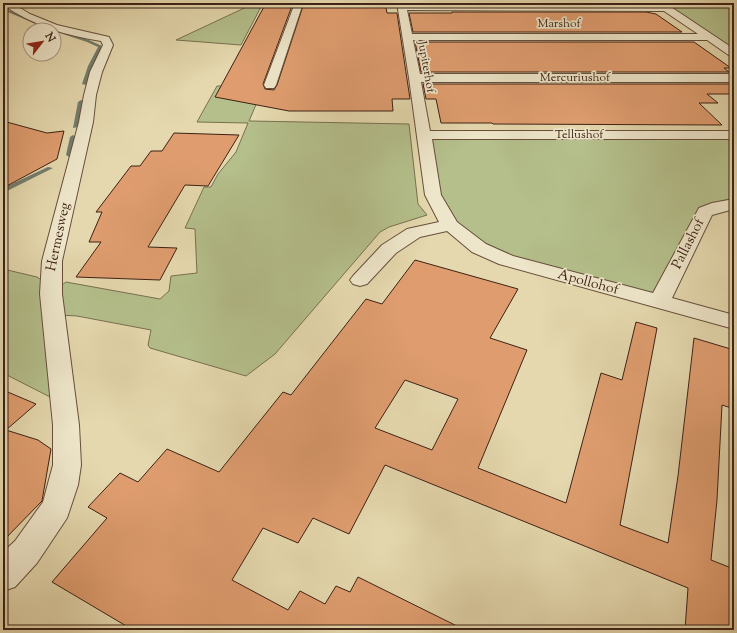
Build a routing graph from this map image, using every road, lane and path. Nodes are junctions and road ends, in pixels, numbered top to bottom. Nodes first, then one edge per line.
1 (299, 3) edge
2 (7, 4) edge
3 (401, 5) edge
4 (663, 6) edge
5 (408, 37) junction
6 (709, 37) junction
7 (734, 54) edge
8 (415, 78) junction
9 (734, 78) edge
10 (270, 86) dead end
11 (425, 135) junction
12 (734, 136) edge
13 (734, 204) edge
14 (450, 225) junction
15 (360, 280) dead end
16 (658, 302) junction
17 (734, 322) edge
18 (3, 575) edge

1 - 10 street
2 - 18 street, Hermesweg
3 - 4 street
3 - 5 street, Jupiterhof
4 - 6 street
5 - 6 street, Marshof
5 - 8 street, Jupiterhof
6 - 7 street
8 - 9 street, Mercuriushof
8 - 11 street, Jupiterhof
11 - 12 street, Tellushof
11 - 14 street, Apollohof
13 - 16 street, Pallashof
14 - 15 street
14 - 16 street, Apollohof
16 - 17 street, Apollohof

